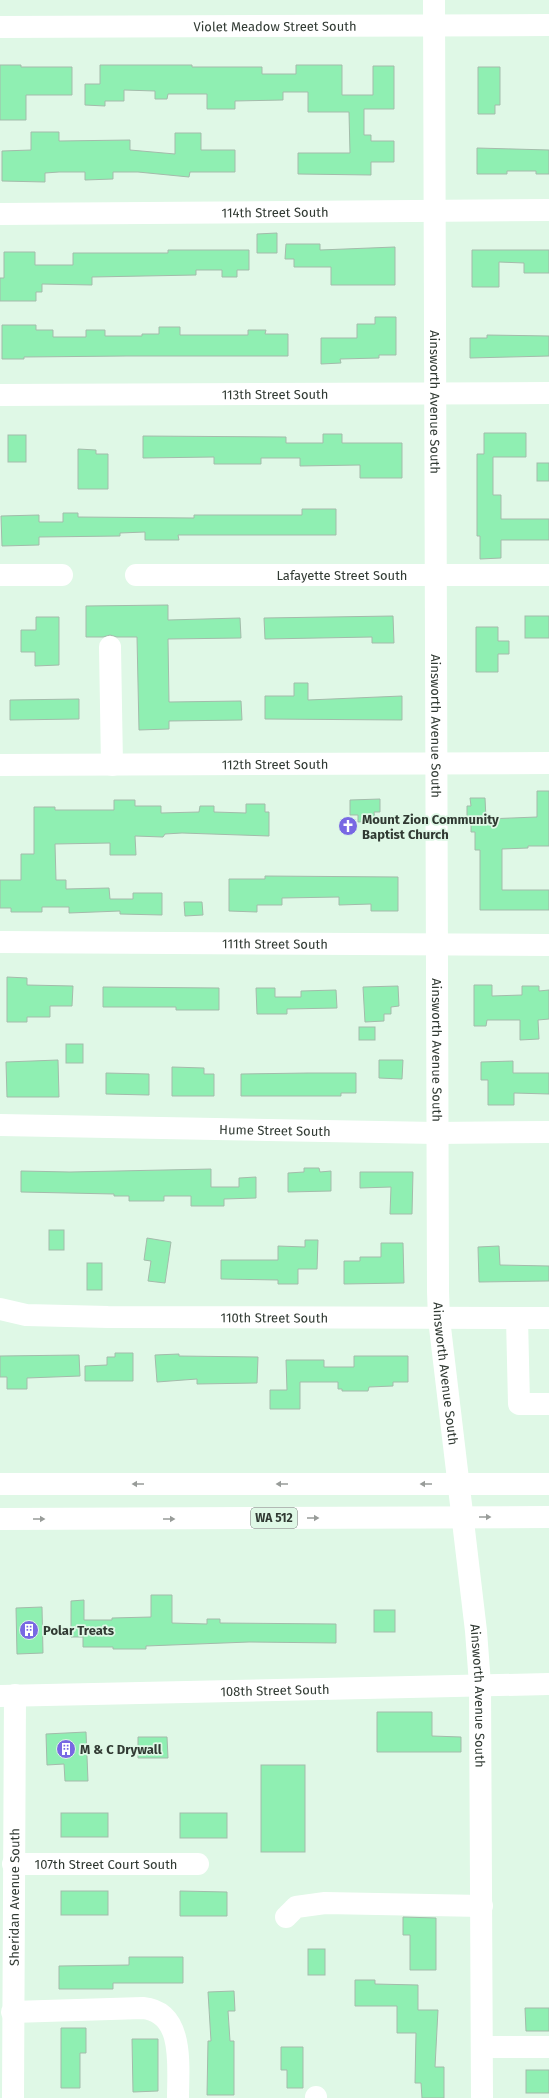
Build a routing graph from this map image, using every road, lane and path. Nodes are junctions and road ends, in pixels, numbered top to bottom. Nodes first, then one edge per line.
1 (434, 0) edge
2 (549, 25) edge
3 (434, 26) junction
4 (0, 27) edge
5 (549, 210) edge
6 (434, 211) junction
7 (0, 214) edge
8 (435, 393) junction
9 (549, 393) edge
10 (0, 395) edge
11 (0, 575) edge
12 (62, 575) dead end
13 (136, 575) dead end
14 (435, 575) junction
15 (549, 575) edge
16 (110, 648) dead end
17 (549, 763) edge
18 (436, 764) junction
19 (0, 765) edge
20 (112, 765) junction
21 (0, 942) edge
22 (437, 944) junction
23 (549, 945) edge
24 (0, 1125) edge
25 (549, 1132) edge
26 (436, 1133) junction
27 (0, 1309) edge
28 (518, 1318) junction
29 (549, 1318) edge
30 (439, 1319) junction
31 (549, 1404) edge
32 (0, 1484) edge
33 (549, 1484) edge
34 (549, 1517) edge
35 (0, 1519) edge
36 (480, 1684) junction
37 (549, 1684) edge
38 (7, 1696) edge
39 (13, 1864) junction
40 (198, 1864) dead end
41 (482, 1906) junction
42 (286, 1917) dead end
43 (12, 2012) junction
44 (549, 2047) edge
45 (482, 2048) junction
46 (13, 2098) edge
47 (178, 2098) edge
48 (482, 2098) edge

1 - 3 main road, Ainsworth Avenue South
2 - 3 main road, Violet Meadow Street South
3 - 4 main road, Violet Meadow Street South
3 - 6 main road, Ainsworth Avenue South
5 - 6 main road, 114th Street South
6 - 7 main road, 114th Street South
6 - 8 main road, Ainsworth Avenue South
8 - 9 main road, 113th Street South
8 - 10 main road, 113th Street South
8 - 14 main road, Ainsworth Avenue South
11 - 12 main road
13 - 14 main road, Lafayette Street South
14 - 15 main road, Lafayette Street South
14 - 18 main road, Ainsworth Avenue South
16 - 20 main road
17 - 18 main road, 112th Street South
18 - 20 main road, 112th Street South
18 - 22 main road, Ainsworth Avenue South
19 - 20 main road, 112th Street South
21 - 22 main road, 111th Street South
22 - 23 main road, 111th Street South
22 - 26 main road, Ainsworth Avenue South
24 - 26 main road, Hume Street South
25 - 26 main road, Hume Street South
26 - 30 main road, Ainsworth Avenue South
27 - 30 main road, 110th Street South
28 - 29 main road, 110th Street South
28 - 30 main road, 110th Street South
28 - 31 main road
30 - 36 main road, Ainsworth Avenue South
33 -> 32 main road
35 -> 34 main road, WA 512
36 - 37 main road, 108th Street South
36 - 38 main road, 108th Street South
36 - 41 main road, Ainsworth Avenue South
38 - 39 main road, Sheridan Avenue South
39 - 40 main road, 107th Street Court South
39 - 43 main road, Sheridan Avenue South
41 - 42 main road
41 - 45 main road, Ainsworth Avenue South
43 - 46 main road, Sheridan Avenue South
43 - 47 main road
44 - 45 main road
45 - 48 main road, Ainsworth Avenue South

